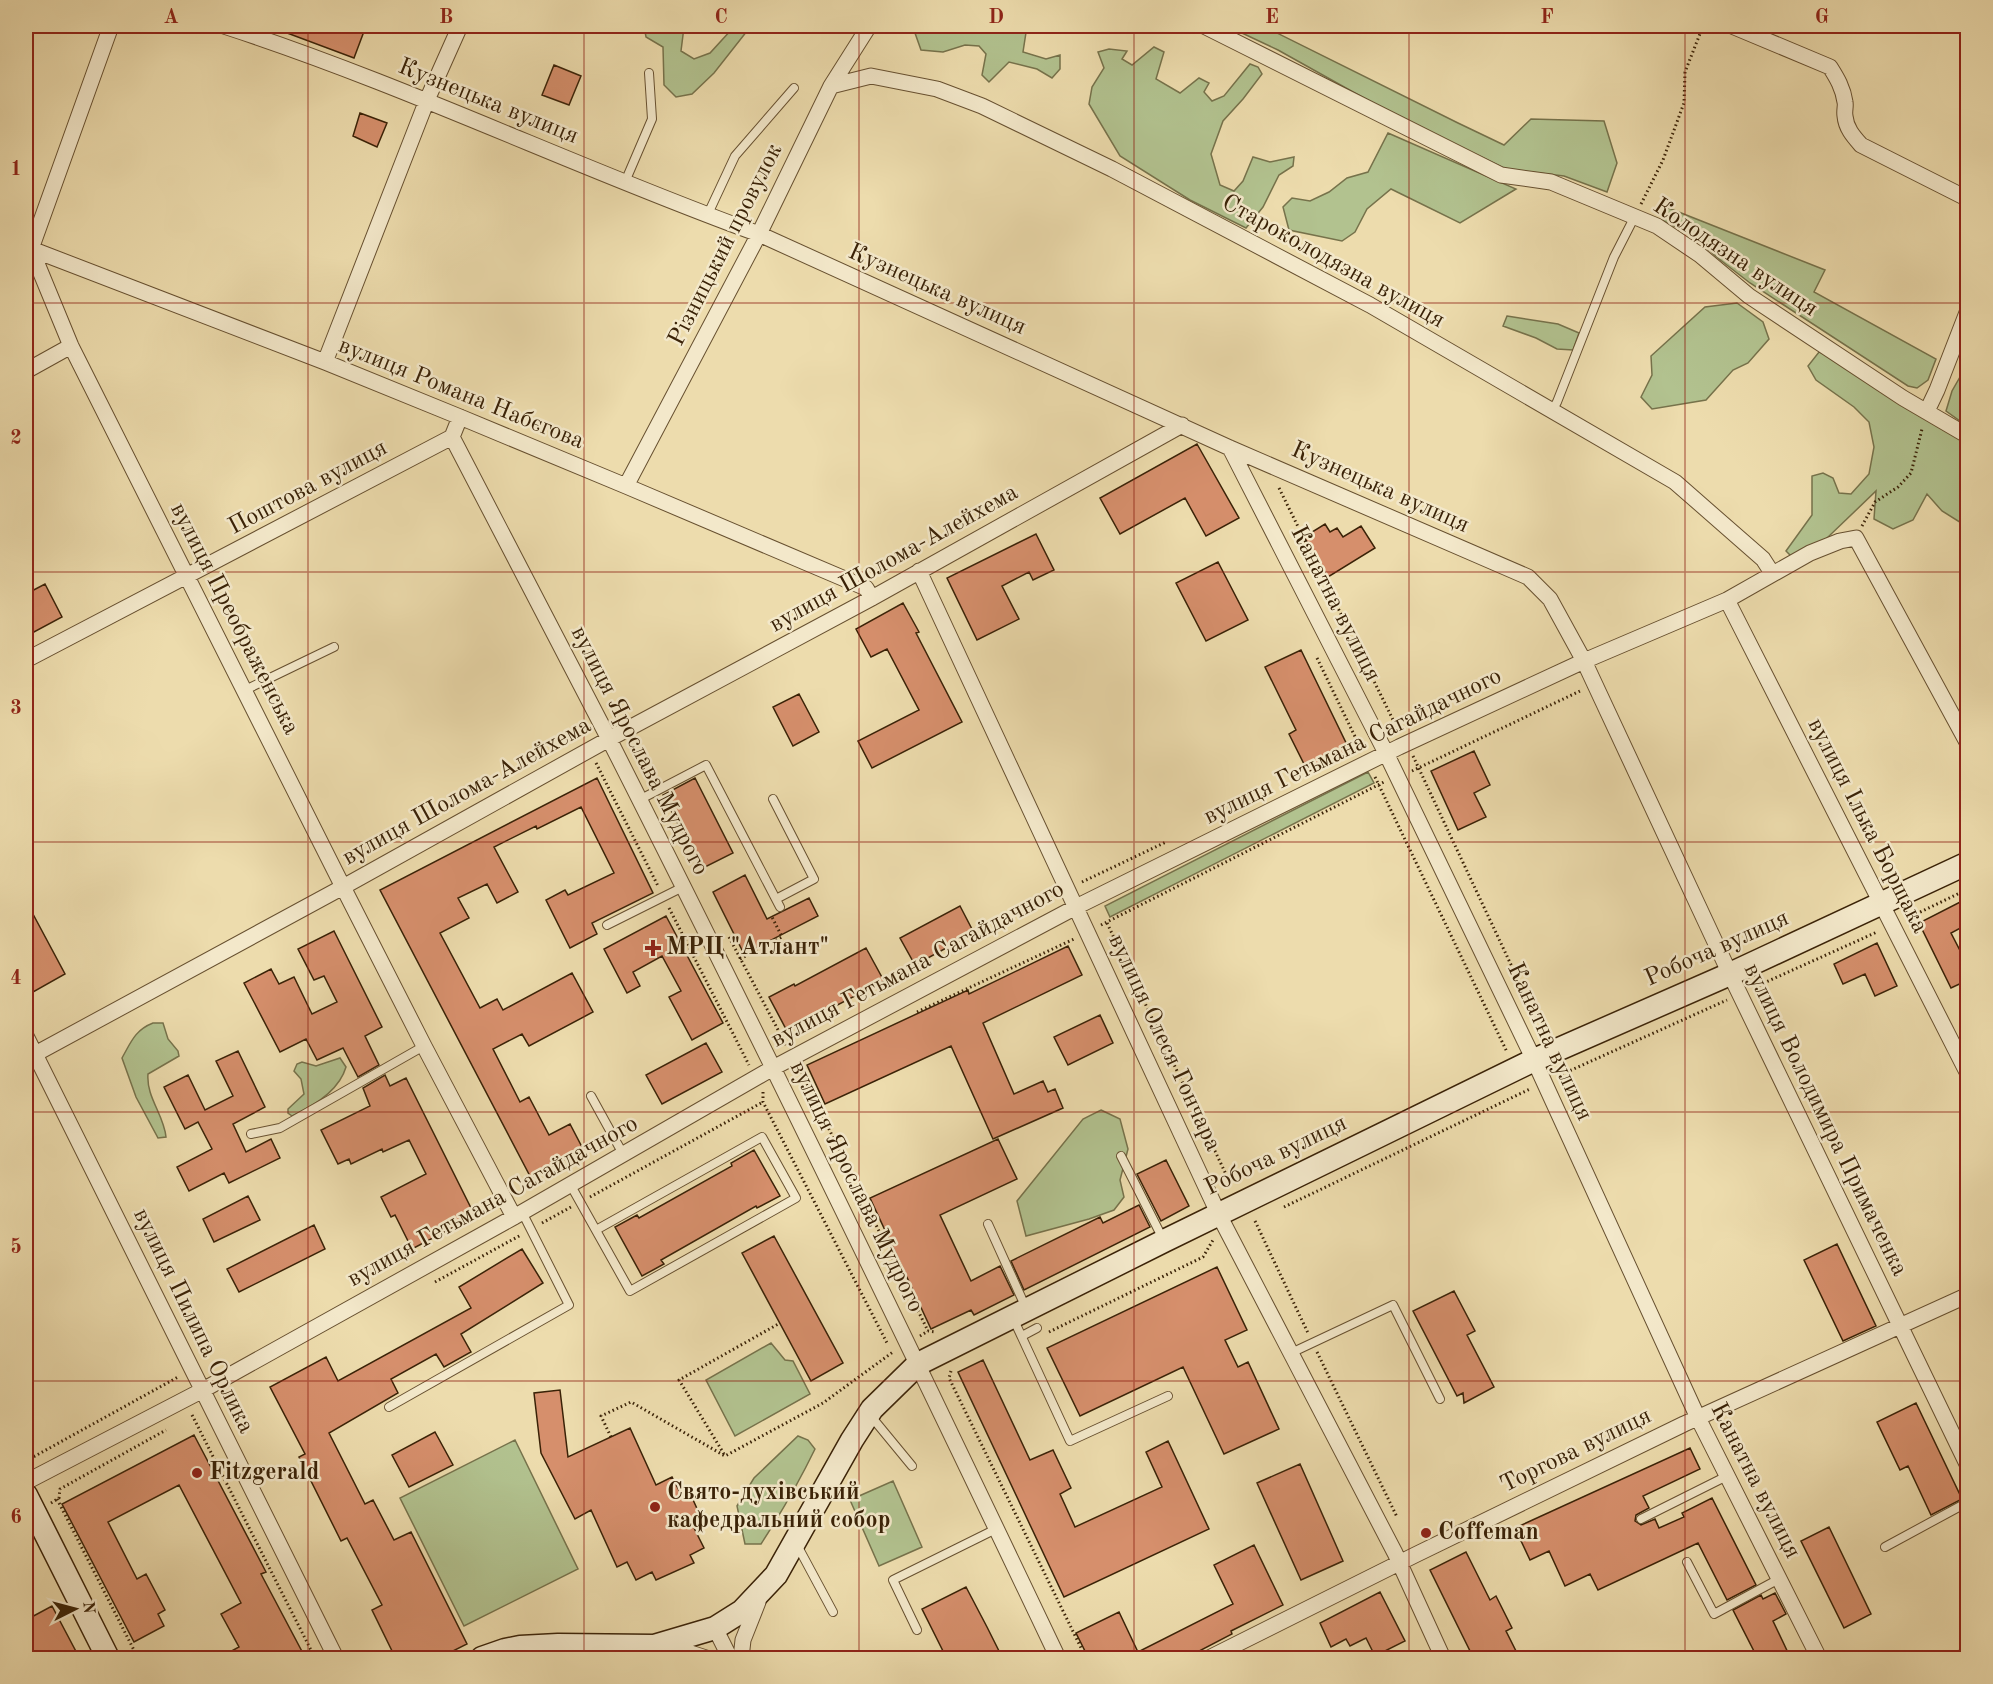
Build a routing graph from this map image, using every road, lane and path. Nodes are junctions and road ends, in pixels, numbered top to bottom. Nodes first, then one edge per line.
1 (111, 26) edge
2 (224, 26) edge
3 (460, 26) edge
4 (869, 26) edge
5 (1204, 26) edge
6 (1702, 26) edge
7 (1732, 26) edge
8 (259, 31) edge
9 (649, 73) dead end
10 (831, 86) junction
11 (794, 88) dead end
12 (427, 100) junction
13 (625, 182) junction
14 (1968, 199) edge
15 (707, 216) junction
16 (1635, 216) junction
17 (759, 234) junction
18 (28, 248) edge
19 (1968, 310) edge
20 (71, 346) junction
21 (325, 362) junction
22 (26, 371) edge
23 (1552, 411) junction
24 (1927, 411) junction
25 (460, 417) junction
26 (1182, 425) junction
27 (1968, 436) edge
28 (452, 437) junction
29 (1230, 448) junction
30 (626, 486) junction
31 (1857, 538) junction
32 (919, 571) junction
33 (1772, 573) junction
34 (188, 576) junction
35 (872, 598) junction
36 (1727, 600) junction
37 (334, 646) dead end
38 (26, 660) edge
39 (1584, 661) junction
40 (1595, 683) junction
41 (245, 690) junction
42 (609, 739) junction
43 (1968, 744) edge
44 (589, 750) junction
45 (1386, 753) junction
46 (1368, 762) junction
47 (1396, 775) junction
48 (1378, 784) junction
49 (773, 799) dead end
50 (639, 800) junction
51 (1968, 863) edge
52 (343, 887) junction
53 (682, 887) junction
54 (1968, 889) edge
55 (663, 896) junction
56 (776, 899) junction
57 (1882, 904) junction
58 (780, 907) dead end
59 (1076, 907) junction
60 (771, 915) dead end
61 (1107, 923) junction
62 (607, 925) dead end
63 (1893, 926) junction
64 (1088, 933) junction
65 (740, 959) dead end
66 (1730, 974) junction
67 (1740, 994) junction
68 (916, 1012) dead end
69 (26, 1036) edge
70 (424, 1046) junction
71 (30, 1056) edge
72 (793, 1057) junction
73 (1524, 1065) junction
74 (773, 1068) junction
75 (1968, 1074) edge
76 (756, 1078) junction
77 (1544, 1082) junction
78 (591, 1096) dead end
79 (763, 1102) junction
80 (251, 1134) dead end
81 (623, 1154) junction
82 (1121, 1156) dead end
83 (570, 1184) junction
84 (1232, 1187) dead end
85 (580, 1202) junction
86 (1276, 1210) dead end
87 (518, 1214) junction
88 (1255, 1221) dead end
89 (988, 1224) dead end
90 (1224, 1224) junction
91 (532, 1229) junction
92 (596, 1230) junction
93 (1164, 1241) junction
94 (428, 1286) dead end
95 (1968, 1295) edge
96 (780, 1323) dead end
97 (1024, 1326) junction
98 (1900, 1327) junction
99 (928, 1331) dead end
100 (1312, 1342) junction
101 (892, 1353) junction
102 (1291, 1353) junction
103 (952, 1368) dead end
104 (193, 1369) junction
105 (912, 1370) junction
106 (203, 1390) junction
107 (1168, 1395) dead end
108 (1440, 1399) dead end
109 (210, 1405) junction
110 (389, 1407) dead end
111 (869, 1414) junction
112 (1698, 1418) junction
113 (172, 1426) dead end
114 (611, 1437) dead end
115 (725, 1456) junction
116 (26, 1461) edge
117 (912, 1466) dead end
118 (1968, 1466) edge
119 (1727, 1476) junction
120 (26, 1482) edge
121 (57, 1500) junction
122 (1968, 1502) edge
123 (30, 1503) edge
124 (1641, 1519) dead end
125 (1400, 1523) dead end
126 (996, 1529) junction
127 (795, 1541) junction
128 (1885, 1547) dead end
129 (1400, 1562) junction
130 (1687, 1562) dead end
131 (776, 1575) junction
132 (1779, 1579) junction
133 (832, 1612) dead end
134 (715, 1628) junction
135 (917, 1630) dead end
136 (654, 1646) junction
137 (1968, 1655) edge
138 (108, 1659) edge
139 (138, 1659) edge
140 (315, 1659) edge
141 (336, 1659) edge
142 (482, 1659) edge
143 (706, 1659) edge
144 (730, 1659) edge
145 (741, 1659) edge
146 (1058, 1659) edge
147 (1086, 1659) edge
148 (1209, 1659) edge
149 (1443, 1659) edge
150 (1819, 1659) edge
151 (1961, 1659) edge

1 - 18 street
2 - 8 street, Кузнецька вулиця
3 - 12 street
4 - 10 street, Різницький провулок
5 - 16 street, Колодязна вулиця
6 - 16 path
7 - 14 street
8 - 12 street, Кузнецька вулиця
9 - 13 lane
10 - 17 street, Різницький провулок
10 - 23 street, Староколодязна вулиця
11 - 15 lane
12 - 13 street, Кузнецька вулиця
12 - 21 street
13 - 15 street, Кузнецька вулиця
15 - 17 street, Кузнецька вулиця
16 - 23 lane
16 - 24 street, Колодязна вулиця
17 - 26 street, Кузнецька вулиця
17 - 30 street, Різницький провулок
18 - 20 street, вулиця Преображенська
18 - 21 street, вулиця Романа Набєгова
19 - 24 street
20 - 22 street
20 - 34 street, вулиця Преображенська
21 - 25 street, вулиця Романа Набєгова
23 - 33 street, Староколодязна вулиця
24 - 27 street, Колодязна вулиця
24 - 31 path
25 - 28 street
25 - 30 street, вулиця Романа Набєгова
26 - 29 street, Кузнецька вулиця
26 - 32 street, вулиця Шолома-Алейхема
28 - 34 street, Поштова вулиця
28 - 42 street, вулиця Ярослава Мудрого
29 - 39 street, Кузнецька вулиця
29 - 45 street, Канатна вулиця
30 - 35 street, вулиця Романа Набєгова
31 - 33 street, вулиця Гетьмана Сагайдачного
31 - 43 street
32 - 35 street, вулиця Шолома-Алейхема
32 - 59 street, вулиця Олеся Гончара
33 - 36 street, вулиця Гетьмана Сагайдачного
34 - 38 street, Поштова вулиця
34 - 41 street, вулиця Преображенська
35 - 42 street, вулиця Шолома-Алейхема
36 - 39 street, вулиця Гетьмана Сагайдачного
36 - 57 street, вулиця Ілька Борщака
37 - 41 lane
39 - 40 street, вулиця Володимира Примаченка
39 - 45 street, вулиця Гетьмана Сагайдачного
40 - 47 path
40 - 66 street, вулиця Володимира Примаченка
41 - 52 street, вулиця Преображенська
42 - 44 street, вулиця Шолома-Алейхема
42 - 50 street, вулиця Ярослава Мудрого
44 - 52 street, вулиця Шолома-Алейхема
44 - 55 path
45 - 46 street, вулиця Гетьмана Сагайдачного
45 - 47 street, Канатна вулиця
46 - 48 path
46 - 59 street, вулиця Гетьмана Сагайдачного
47 - 48 path
47 - 73 street, Канатна вулиця
48 - 61 path
48 - 73 path
49 - 56 lane
50 - 53 street, вулиця Ярослава Мудрого
50 - 56 lane
51 - 57 street, Робоча вулиця
52 - 70 street, вулиця Преображенська
52 - 71 street, вулиця Шолома-Алейхема
53 - 55 lane
53 - 74 street, вулиця Ярослава Мудрого
54 - 63 path
55 - 62 lane
55 - 76 path
56 - 58 lane
57 - 63 street, вулиця Ілька Борщака
57 - 66 street, Робоча вулиця
59 - 64 street, вулиця Олеся Гончара
59 - 72 street, вулиця Гетьмана Сагайдачного
60 - 65 path
61 - 64 path
61 - 84 path
63 - 67 path
63 - 75 street, вулиця Ілька Борщака
64 - 68 path
64 - 90 street, вулиця Олеся Гончара
66 - 67 street, вулиця Володимира Примаченка
66 - 73 street, Робоча вулиця
67 - 77 path
67 - 98 street, вулиця Володимира Примаченка
69 - 71 street, вулиця Пилипа Орлика
70 - 80 lane
70 - 87 street, вулиця Преображенська
71 - 104 street, вулиця Пилипа Орлика
72 - 74 street, вулиця Гетьмана Сагайдачного
72 - 99 path
73 - 77 street, Канатна вулиця
73 - 90 street, Робоча вулиця
74 - 76 street, вулиця Гетьмана Сагайдачного
74 - 105 street, вулиця Ярослава Мудрого
76 - 79 path
76 - 81 street, вулиця Гетьмана Сагайдачного
77 - 86 path
77 - 112 street, Канатна вулиця
78 - 81 lane
79 - 85 path
79 - 101 path
81 - 83 street, вулиця Гетьмана Сагайдачного
82 - 93 lane
83 - 85 lane
83 - 87 street, вулиця Гетьмана Сагайдачного
85 - 91 path
85 - 92 lane
87 - 91 lane
87 - 106 street, вулиця Гетьмана Сагайдачного
88 - 100 path
89 - 97 lane
90 - 93 street, Робоча вулиця
90 - 97 path
90 - 102 street, вулиця Олеся Гончара
91 - 94 path
91 - 110 lane
92 - 92 lane
93 - 97 street, Робоча вулиця
95 - 98 street, Торгова вулиця
96 - 115 path
97 - 105 street, Робоча вулиця
97 - 107 lane
98 - 112 street, Торгова вулиця
98 - 118 street, вулиця Володимира Примаченка
100 - 102 lane
100 - 108 lane
100 - 125 path
101 - 105 path
101 - 115 path
102 - 129 street, вулиця Олеся Гончара
103 - 147 path
104 - 106 street, вулиця Пилипа Орлика
104 - 116 path
105 - 111 street, Робоча вулиця
105 - 126 street, вулиця Ярослава Мудрого
106 - 109 street, вулиця Пилипа Орлика
106 - 120 street, вулиця Гетьмана Сагайдачного
109 - 140 path
109 - 141 street, вулиця Пилипа Орлика
111 - 117 lane
111 - 127 street, Робоча вулиця
112 - 119 street, Канатна вулиця
112 - 129 street, Торгова вулиця
113 - 121 path
114 - 115 path
119 - 124 lane
119 - 132 street, Канатна вулиця
121 - 123 path
121 - 139 path
122 - 128 lane
123 - 138 street
126 - 135 lane
126 - 146 street, вулиця Ярослава Мудрого
127 - 131 street, Робоча вулиця
127 - 133 lane
129 - 148 street, Торгова вулиця
129 - 149 street, вулиця Олеся Гончара
130 - 132 lane
131 - 134 street, Робоча вулиця
131 - 145 street
132 - 150 street, Канатна вулиця
134 - 136 street, Робоча вулиця
134 - 144 street
136 - 142 street, Робоча вулиця
136 - 143 street
137 - 151 street

